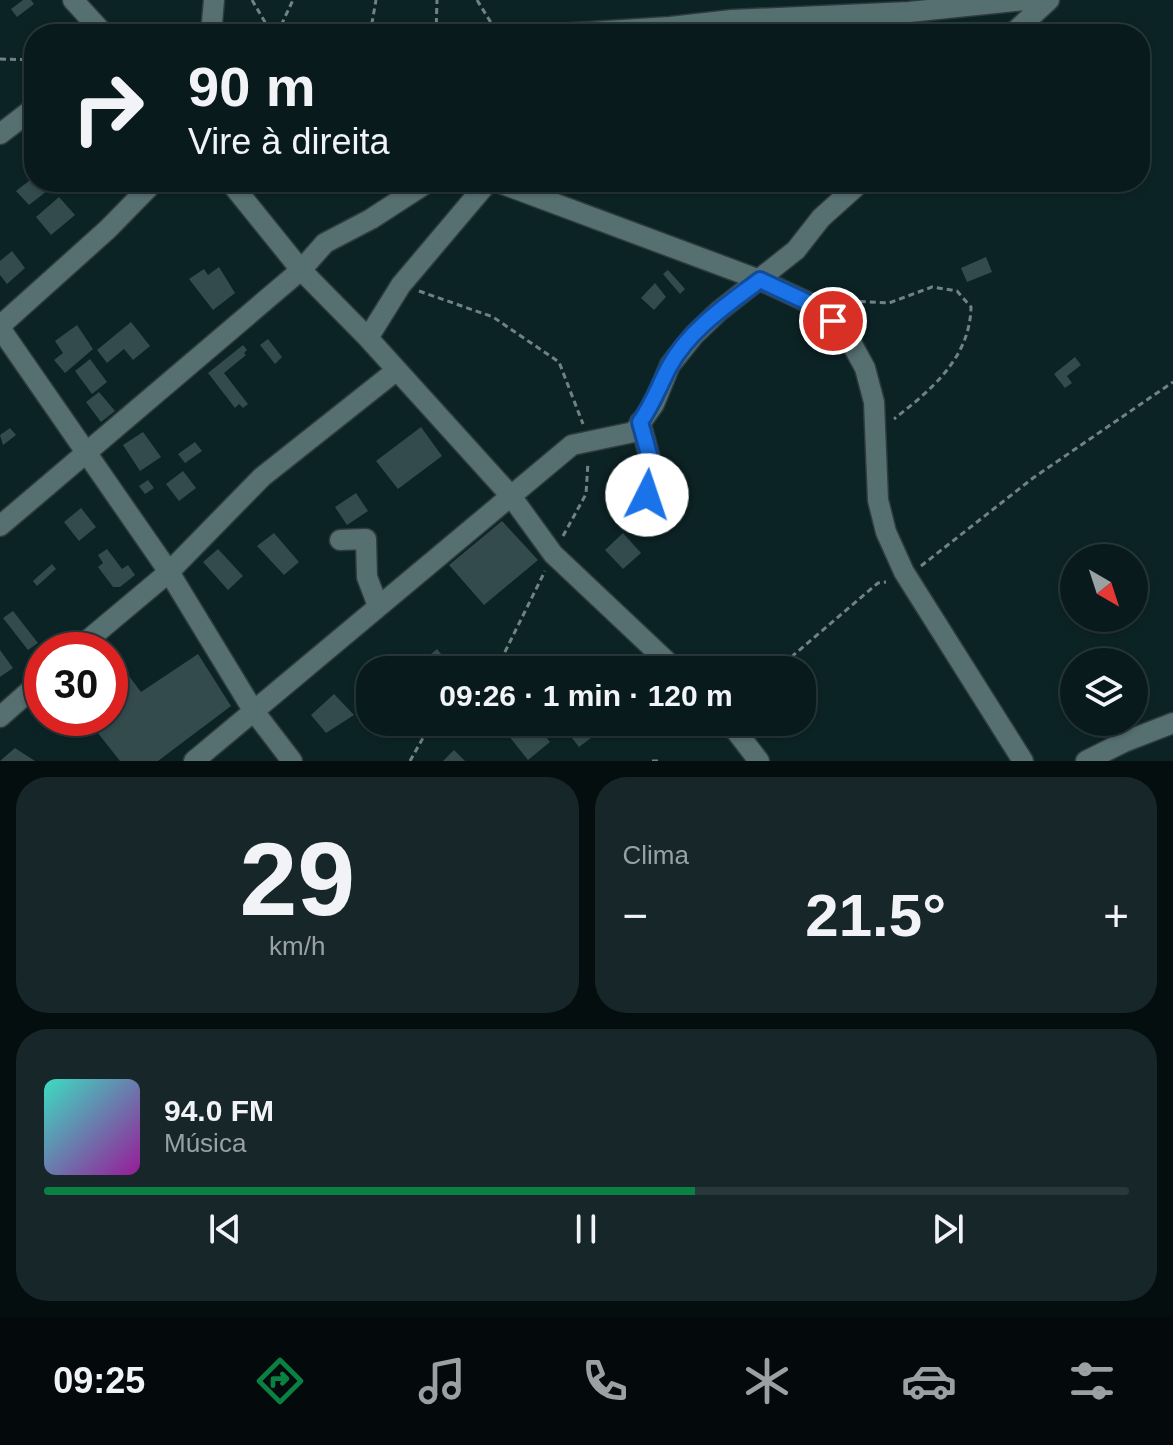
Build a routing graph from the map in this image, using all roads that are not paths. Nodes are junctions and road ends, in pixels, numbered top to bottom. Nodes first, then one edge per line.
1 (73, 0) edge
2 (214, 0) edge
3 (1025, 0) edge
4 (1049, 0) edge
5 (95, 24) edge
6 (212, 24) edge
7 (708, 24) edge
8 (1023, 24) edge
9 (24, 116) edge
10 (0, 134) edge
11 (144, 192) edge
12 (238, 192) edge
13 (413, 192) edge
14 (480, 192) edge
15 (524, 192) edge
16 (850, 192) edge
17 (301, 270) junction
18 (760, 280) junction
19 (0, 327) edge
20 (368, 338) junction
21 (397, 370) junction
22 (640, 422) junction
23 (87, 452) junction
24 (511, 496) junction
25 (633, 517) dead end
26 (0, 526) edge
27 (340, 540) dead end
28 (169, 572) junction
29 (378, 606) junction
30 (97, 632) edge
31 (661, 656) edge
32 (24, 696) edge
33 (253, 710) junction
34 (0, 717) edge
35 (1173, 723) edge
36 (740, 736) edge
37 (194, 761) edge
38 (292, 761) edge
39 (759, 761) edge
40 (1023, 761) edge
41 (1086, 761) edge

1 - 5 street
2 - 6 street
3 - 7 street
4 - 8 street
9 - 10 street
11 - 19 street
12 - 17 street
13 - 17 street
14 - 20 street
15 - 18 street
16 - 18 street
17 - 20 street
17 - 23 street
18 - 22 street
18 - 40 street
19 - 23 street
20 - 21 street
21 - 24 street
21 - 28 street
22 - 24 street
22 - 25 street
23 - 26 street
23 - 28 street
24 - 29 street
24 - 31 street
27 - 29 street
28 - 30 street
28 - 33 street
29 - 33 street
32 - 34 street
33 - 37 street
33 - 38 street
35 - 41 street
36 - 39 street

